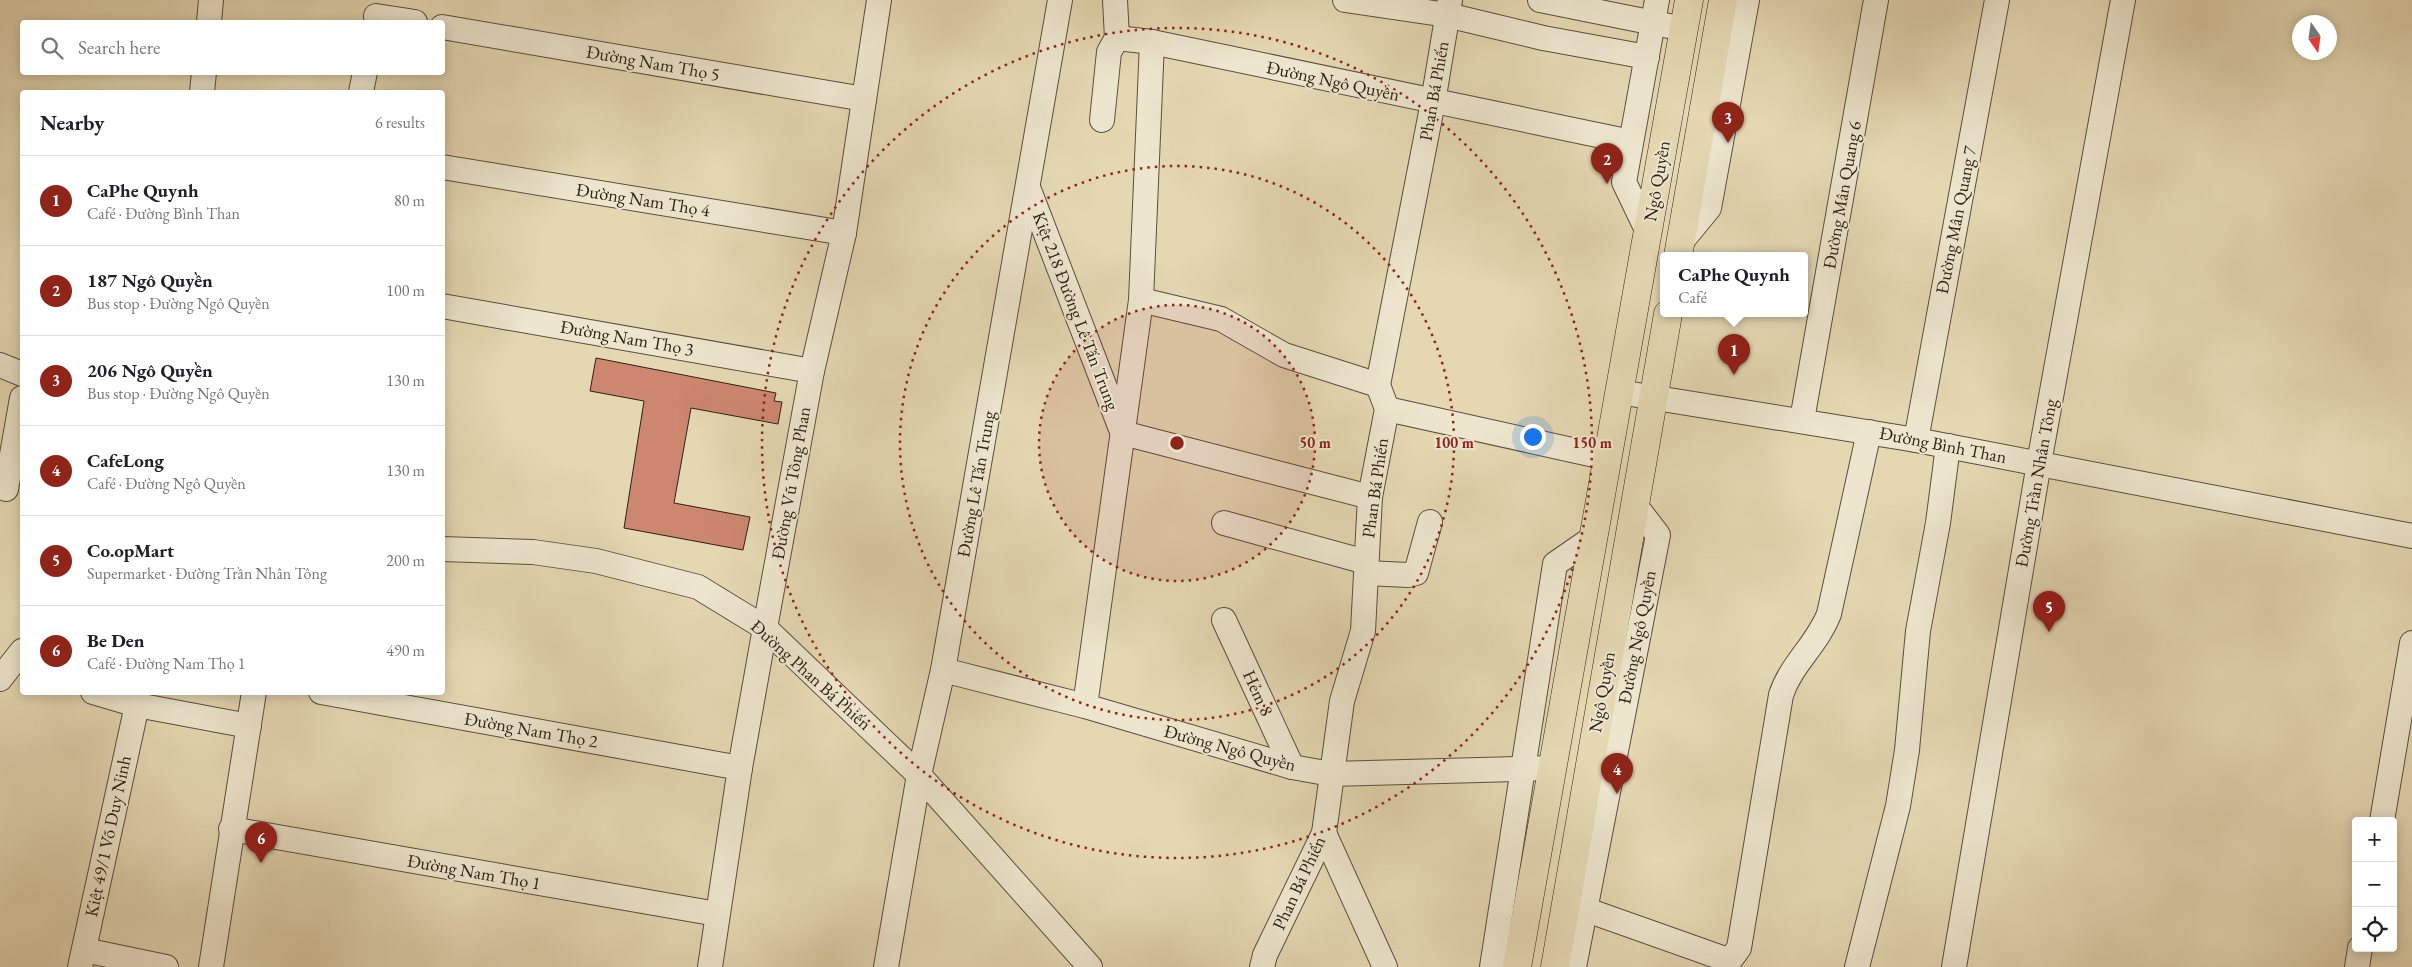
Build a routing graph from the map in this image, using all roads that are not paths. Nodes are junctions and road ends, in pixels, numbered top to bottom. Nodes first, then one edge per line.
1 (211, 0) edge
2 (880, 0) edge
3 (1060, 0) edge
4 (1116, 0) edge
5 (1657, 0) edge
6 (1689, 0) edge
7 (1723, 0) edge
8 (1747, 0) edge
9 (1876, 0) edge
10 (1997, 0) edge
11 (2123, 0) edge
12 (1546, 1) edge
13 (1360, 2) edge
14 (1449, 7) edge
15 (376, 13) edge
16 (209, 20) edge
17 (406, 20) edge
18 (1653, 23) junction
19 (445, 28) edge
20 (1684, 29) junction
21 (1117, 38) junction
22 (1543, 38) junction
23 (1152, 42) junction
24 (1647, 57) junction
25 (204, 75) edge
26 (364, 75) edge
27 (202, 90) edge
28 (361, 90) edge
29 (864, 99) junction
30 (1433, 102) junction
31 (1102, 120) dead end
32 (1631, 142) junction
33 (445, 167) edge
34 (1029, 190) junction
35 (1648, 232) junction
36 (844, 233) junction
37 (1679, 249) edge
38 (1141, 300) junction
39 (445, 307) edge
40 (1667, 317) edge
41 (0, 365) edge
42 (812, 371) junction
43 (20, 373) edge
44 (1378, 385) junction
45 (1620, 392) junction
46 (1653, 397) junction
47 (1387, 409) junction
48 (20, 412) edge
49 (1802, 420) junction
50 (1869, 432) junction
51 (1123, 433) junction
52 (1916, 440) junction
53 (1948, 446) junction
54 (1608, 458) junction
55 (2039, 463) junction
56 (9, 490) edge
57 (1370, 497) junction
58 (1635, 505) junction
59 (1430, 522) dead end
60 (1224, 523) dead end
61 (2412, 536) edge
62 (1594, 537) junction
63 (445, 549) edge
64 (1366, 568) junction
65 (1224, 620) dead end
66 (765, 628) junction
67 (2412, 643) edge
68 (20, 654) edge
69 (943, 670) junction
70 (0, 679) edge
71 (103, 695) edge
72 (254, 695) edge
73 (338, 695) edge
74 (137, 705) junction
75 (1085, 706) junction
76 (249, 726) junction
77 (1292, 767) junction
78 (740, 768) junction
79 (1554, 768) junction
80 (1523, 769) junction
81 (1331, 774) junction
82 (919, 775) junction
83 (2383, 817) edge
84 (231, 829) junction
85 (1324, 833) junction
86 (1584, 908) junction
87 (717, 914) junction
88 (2359, 952) edge
89 (82, 959) edge
90 (1732, 963) edge
91 (166, 967) edge
92 (211, 967) edge
93 (710, 967) edge
94 (886, 967) edge
95 (1090, 967) edge
96 (1262, 967) edge
97 (1385, 967) edge
98 (1492, 967) edge
99 (1517, 967) edge
100 (1555, 967) edge
101 (1574, 967) edge
102 (1857, 967) edge
103 (1954, 967) edge
104 (2357, 967) edge

1 - 16 street
2 - 29 street, Đường Vũ Tông Phan
3 - 34 street, Đường Lê Tấn Trung
4 - 21 street
5 - 18 street
6 - 20 highway, Ngô Quyền
7 - 37 highway, Ngô Quyền
8 - 37 street
9 - 49 street, Đường Mân Quang 6
10 - 52 street, Đường Mân Quang 7
11 - 55 street, Đường Trần Nhân Tông
12 - 18 street
12 - 22 street
13 - 14 street
14 - 22 street
14 - 30 street, Phan Bá Phiến
15 - 17 street
18 - 20 street
18 - 24 street
19 - 29 street, Đường Nam Thọ 5
20 - 35 highway, Ngô Quyền
21 - 23 street, Đường Ngô Quyền
21 - 31 street
22 - 24 street
23 - 30 street, Đường Ngô Quyền
23 - 38 street
24 - 32 street
25 - 27 street
26 - 28 street
29 - 36 street, Đường Vũ Tông Phan
30 - 32 street, Đường Ngô Quyền
30 - 44 street, Phan Bá Phiến
32 - 35 street
33 - 36 street, Đường Nam Thọ 4
34 - 51 street, Kiệt 218 Đường Lê Tấn Trung
34 - 69 street, Đường Lê Tấn Trung
35 - 45 highway, Ngô Quyền
36 - 42 street, Đường Vũ Tông Phan
38 - 44 street
38 - 51 street
39 - 42 street, Đường Nam Thọ 3
40 - 46 highway
41 - 43 street
42 - 66 street, Đường Vũ Tông Phan
44 - 47 street
45 - 46 street, Đường Bình Than
45 - 54 highway
46 - 49 street, Đường Bình Than
46 - 58 highway
47 - 54 street
47 - 57 street, Phan Bá Phiến
48 - 56 street
49 - 50 street, Đường Bình Than
50 - 52 street, Đường Bình Than
50 - 90 street
51 - 57 street
51 - 75 street
52 - 53 street, Đường Bình Than
53 - 55 street, Đường Bình Than
53 - 102 street
54 - 62 highway
55 - 61 street, Đường Bình Than
55 - 103 street, Đường Trần Nhân Tông
57 - 64 street, Phan Bá Phiến
58 - 86 street, Đường Ngô Quyền
58 - 100 highway, Ngô Quyền
59 - 64 street
60 - 64 street
62 - 79 highway, Ngô Quyền
62 - 80 street
63 - 66 street, Đường Phan Bá Phiến
64 - 81 street, Phan Bá Phiến
65 - 77 street, Hẻm 8
66 - 78 street, Đường Vũ Tông Phan
66 - 82 street, Đường Phan Bá Phiến
67 - 83 street
68 - 70 street
69 - 75 street, Đường Ngô Quyền
69 - 82 street, Đường Lê Tấn Trung
71 - 74 street
72 - 76 street
73 - 78 street, Đường Nam Thọ 2
74 - 76 street
74 - 89 street, Kiệt 49/1 Võ Duy Ninh
75 - 77 street, Đường Ngô Quyền
76 - 84 street
77 - 81 street, Đường Ngô Quyền
78 - 87 street, Đường Vũ Tông Phan
79 - 80 street, Đường Ngô Quyền
79 - 99 highway, Ngô Quyền
80 - 81 street, Đường Ngô Quyền
80 - 98 street
81 - 85 street, Phan Bá Phiến
82 - 94 street, Đường Lê Tấn Trung
82 - 95 street, Đường Phan Bá Phiến
84 - 87 street, Đường Nam Thọ 1
84 - 92 street
85 - 96 street, Phan Bá Phiến
85 - 97 street
86 - 90 street
86 - 101 street, Đường Ngô Quyền
87 - 93 street, Đường Vũ Tông Phan
88 - 104 street
89 - 91 street

